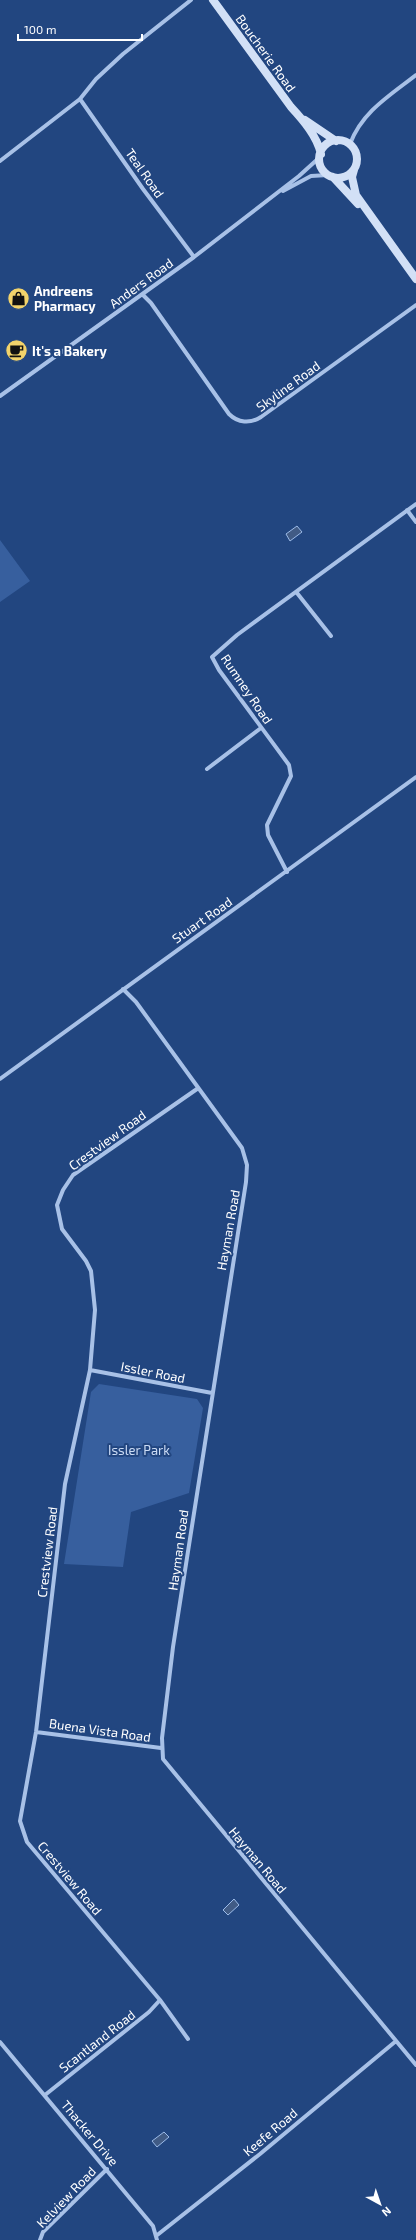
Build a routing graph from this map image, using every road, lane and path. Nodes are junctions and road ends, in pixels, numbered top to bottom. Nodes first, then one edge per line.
1 (190, 0) edge
2 (213, 0) edge
3 (416, 76) edge
4 (80, 99) junction
5 (301, 118) junction
6 (336, 141) junction
7 (350, 144) junction
8 (320, 155) junction
9 (0, 161) edge
10 (354, 170) junction
11 (330, 176) junction
12 (272, 197) junction
13 (368, 213) junction
14 (194, 257) junction
15 (416, 279) edge
16 (143, 295) junction
17 (416, 305) edge
18 (0, 396) edge
19 (416, 504) edge
20 (408, 510) junction
21 (416, 522) edge
22 (297, 593) junction
23 (331, 636) dead end
24 (261, 728) junction
25 (208, 768) dead end
26 (416, 777) edge
27 (287, 872) junction
28 (124, 989) junction
29 (0, 1079) edge
30 (197, 1089) junction
31 (90, 1370) junction
32 (212, 1393) junction
33 (36, 1732) junction
34 (161, 1748) junction
35 (160, 2000) junction
36 (188, 2039) dead end
37 (396, 2041) junction
38 (0, 2042) edge
39 (416, 2065) edge
40 (45, 2095) junction
41 (107, 2169) junction
42 (156, 2238) edge
43 (40, 2240) edge

1 - 4 street
2 - 5 main road, Boucherie Road
3 - 7 street
4 - 9 street
4 - 14 street, Teal Road
5 - 6 main road, Boucherie Road
5 - 8 main road, Boucherie Road
6 - 7 main road
6 - 8 main road
7 - 10 main road
8 - 11 main road
8 - 12 street, Anders Road
10 - 11 main road
10 - 13 main road
11 - 12 street, Anders Road
11 - 13 main road
12 - 14 street, Anders Road
13 - 15 main road
14 - 16 street, Anders Road
16 - 17 street, Skyline Road
16 - 18 street, Anders Road
19 - 20 street, Rumney Road
20 - 21 street
20 - 22 street, Rumney Road
22 - 23 street
22 - 24 street, Rumney Road
24 - 25 street
24 - 27 street, Rumney Road
26 - 27 street, Stuart Road
27 - 28 street, Stuart Road
28 - 29 street, Stuart Road
28 - 30 street, Hayman Road
30 - 31 street, Crestview Road
30 - 32 street, Hayman Road
31 - 32 street, Issler Road
31 - 33 street, Crestview Road
32 - 34 street, Hayman Road
33 - 34 street, Buena Vista Road
33 - 35 street, Crestview Road
34 - 37 street, Hayman Road
35 - 36 street, Crestview Road
35 - 40 street, Scantland Road
37 - 39 street, Hayman Road
37 - 42 street, Keefe Road
38 - 40 street, Thacker Drive
40 - 41 street, Thacker Drive
41 - 42 street, Thacker Drive
41 - 43 street, Kelview Road

